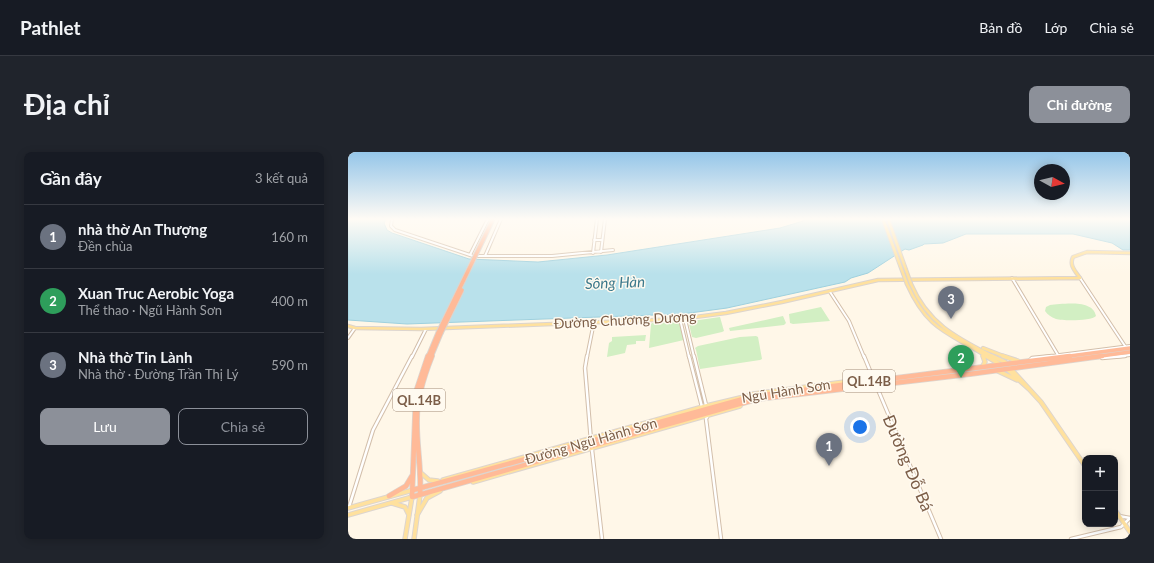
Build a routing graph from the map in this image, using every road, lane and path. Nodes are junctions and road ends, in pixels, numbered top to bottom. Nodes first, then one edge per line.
1 (416, 237) edge
2 (479, 237) edge
3 (486, 237) edge
4 (493, 237) edge
5 (890, 237) edge
6 (895, 237) edge
7 (594, 240) joint
8 (602, 240) joint
9 (613, 250) dead end
10 (601, 252) junction
11 (593, 253) junction
12 (1130, 253) edge
13 (470, 255) junction
14 (485, 256) junction
15 (1012, 278) junction
16 (1080, 278) junction
17 (830, 292) junction
18 (680, 319) junction
19 (685, 319) junction
20 (594, 322) junction
21 (348, 326) edge
22 (355, 328) junction
23 (426, 329) junction
24 (440, 333) junction
25 (348, 338) edge
26 (974, 345) junction
27 (1129, 350) edge
28 (982, 354) junction
29 (1058, 356) junction
30 (1018, 361) junction
31 (1005, 362) junction
32 (998, 364) junction
33 (983, 366) junction
34 (1020, 366) junction
35 (1008, 368) junction
36 (997, 371) junction
37 (873, 379) junction
38 (1021, 380) junction
39 (874, 386) junction
40 (807, 391) junction
41 (769, 393) joint
42 (705, 412) junction
43 (678, 424) joint
44 (597, 436) joint
45 (591, 443) junction
46 (1082, 462) edge
47 (492, 467) junction
48 (420, 471) junction
49 (414, 472) junction
50 (438, 481) junction
51 (451, 485) junction
52 (420, 488) junction
53 (413, 490) junction
54 (420, 495) junction
55 (389, 496) junction
56 (412, 497) junction
57 (390, 503) junction
58 (348, 508) edge
59 (348, 515) edge
60 (409, 515) junction
61 (417, 515) junction
62 (1119, 516) joint
63 (1130, 518) edge
64 (1124, 524) junction
65 (1130, 532) edge
66 (405, 539) edge
67 (414, 539) edge
68 (602, 539) edge
69 (721, 539) edge
70 (941, 539) edge
71 (1071, 539) edge

1 - 13 street
2 - 13 street
3 - 24 highway, QL.14B, bridge
4 - 14 street
5 - 28 main road, bridge
6 - 26 main road, bridge
7 - 8 street
7 - 11 street
8 - 10 street
9 - 10 street
10 - 11 street
11 - 14 street
12 - 16 main road
13 - 14 street
15 - 16 main road, Đường Chương Dương
15 - 17 main road, Đường Chương Dương
15 - 29 street
16 - 27 street
17 - 19 main road, Đường Chương Dương
17 - 37 street, Đường Đỗ Bá
18 - 19 main road, Đường Chương Dương
18 - 20 main road, Đường Chương Dương
18 - 42 street
19 - 42 street
20 - 23 main road, Đường Chương Dương
20 - 45 street
21 - 22 main road, Đường Chương Dương
22 - 23 main road, Đường Chương Dương
22 - 25 street
23 - 58 street
24 - 48 highway, QL.14B
24 - 49 highway, QL.14B
26 - 30 main road
26 - 31 main road
27 - 29 highway
27 - 34 highway, QL.14B
28 - 32 main road
28 - 33 main road
29 - 30 highway
30 - 31 highway
31 - 32 highway
31 - 35 highway
32 - 33 highway, QL.14B
32 - 35 highway
33 - 37 highway, Ngũ Hành Sơn / QL.14B
34 - 35 highway, QL.14B
34 - 38 main road
35 - 36 highway, QL.14B
35 - 38 main road
36 - 38 main road
36 - 39 highway, QL.14B
37 - 39 street, Đường Đỗ Bá
37 - 40 highway, Ngũ Hành Sơn / QL.14B
38 - 46 main road
39 - 40 highway, Ngũ Hành Sơn / QL.14B
39 - 70 street, Đường Đỗ Bá
40 - 41 highway, Ngũ Hành Sơn / QL.14B
40 - 42 highway, Ngũ Hành Sơn / QL.14B
40 - 42 main road, Ngũ Hành Sơn
41 - 42 highway, Đường Ngũ Hành Sơn / QL.14B
42 - 43 main road, Ngũ Hành Sơn
42 - 44 main road, Ngũ Hành Sơn
42 - 45 highway, Đường Ngũ Hành Sơn / QL.14B
42 - 69 street
43 - 45 main road, Đường Ngũ Hành Sơn
44 - 45 main road, Đường Ngũ Hành Sơn
45 - 47 highway, Đường Ngũ Hành Sơn / QL.14B
45 - 51 highway, Đường Ngũ Hành Sơn / QL.14B
45 - 68 street
47 - 50 main road, Đường Ngũ Hành Sơn
47 - 52 highway, Đường Ngũ Hành Sơn / QL.14B
48 - 50 main road
48 - 52 highway, QL.14B
49 - 53 highway, QL.14B
49 - 55 highway
50 - 52 main road, Đường Ngũ Hành Sơn
51 - 54 highway, Đường Ngũ Hành Sơn / QL.14B
51 - 61 main road
52 - 53 highway, Đường Ngũ Hành Sơn
52 - 54 highway
53 - 55 main road
53 - 56 highway
54 - 56 highway, Đường Ngũ Hành Sơn
54 - 61 main road
55 - 58 main road
56 - 57 main road
56 - 60 main road
57 - 59 main road
57 - 60 main road
60 - 66 main road
61 - 67 main road
62 - 63 street
62 - 64 main road
63 - 64 street
64 - 65 main road
64 - 71 street

